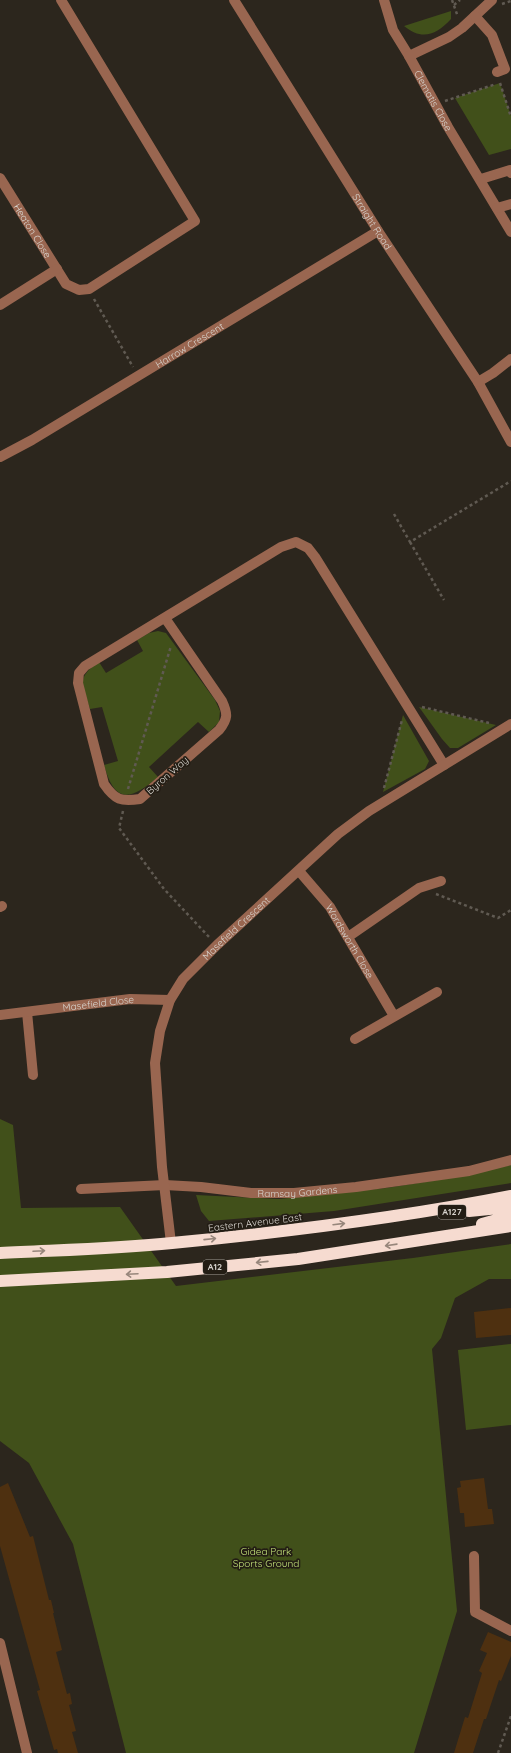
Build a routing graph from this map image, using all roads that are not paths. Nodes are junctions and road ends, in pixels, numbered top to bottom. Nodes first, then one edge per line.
1 (62, 0) edge
2 (234, 0) edge
3 (384, 0) edge
4 (492, 0) edge
5 (476, 16) junction
6 (409, 56) junction
7 (504, 69) edge
8 (511, 173) edge
9 (0, 178) edge
10 (481, 179) junction
11 (511, 204) edge
12 (497, 208) junction
13 (378, 232) junction
14 (511, 232) edge
15 (57, 269) junction
16 (0, 305) edge
17 (511, 359) edge
18 (478, 382) junction
19 (511, 442) edge
20 (0, 457) edge
21 (165, 618) junction
22 (508, 726) edge
23 (444, 765) junction
24 (299, 871) junction
25 (441, 881) dead end
26 (348, 937) junction
27 (437, 992) dead end
28 (170, 1000) junction
29 (27, 1012) junction
30 (0, 1015) edge
31 (394, 1016) junction
32 (355, 1039) dead end
33 (33, 1075) dead end
34 (511, 1160) edge
35 (165, 1185) junction
36 (81, 1189) dead end
37 (511, 1196) edge
38 (511, 1207) edge
39 (511, 1216) edge
40 (394, 1217) junction
41 (511, 1226) edge
42 (429, 1239) junction
43 (171, 1243) junction
44 (0, 1253) edge
45 (0, 1281) edge
46 (474, 1556) dead end
47 (511, 1631) edge
48 (0, 1643) edge
49 (28, 1753) edge

1 - 15 street, Heaton Close
2 - 13 street, Straight Road
3 - 6 street, Clematis Close
4 - 5 street
5 - 6 street
5 - 7 street
6 - 10 street, Clematis Close
8 - 10 street
9 - 15 street, Heaton Close
10 - 12 street, Clematis Close
11 - 12 street
12 - 14 street, Clematis Close
13 - 18 street, Straight Road
13 - 20 street, Harrow Crescent
15 - 16 street
17 - 18 street
18 - 19 street, Straight Road
21 - 21 street, Byron Way
21 - 23 street
22 - 23 street, Masefield Crescent
23 - 24 street, Masefield Crescent
24 - 26 street, Wordsworth Close
24 - 28 street, Masefield Crescent
25 - 26 street
26 - 31 street, Wordsworth Close
27 - 31 street
28 - 29 street, Masefield Close
28 - 35 street, Masefield Crescent
29 - 30 street, Masefield Close
29 - 33 street
31 - 32 street
34 - 35 street, Ramsay Gardens
35 - 36 street, Ramsay Gardens
35 - 43 street, Masefield Crescent
37 - 40 highway, Eastern Avenue East
38 - 40 highway, A127
39 - 42 highway, A127
43 -> 40 highway, Eastern Avenue East
41 - 42 highway, A12
42 -> 45 highway, A12
44 -> 43 highway, Eastern Avenue East
46 - 47 street
48 - 49 street

